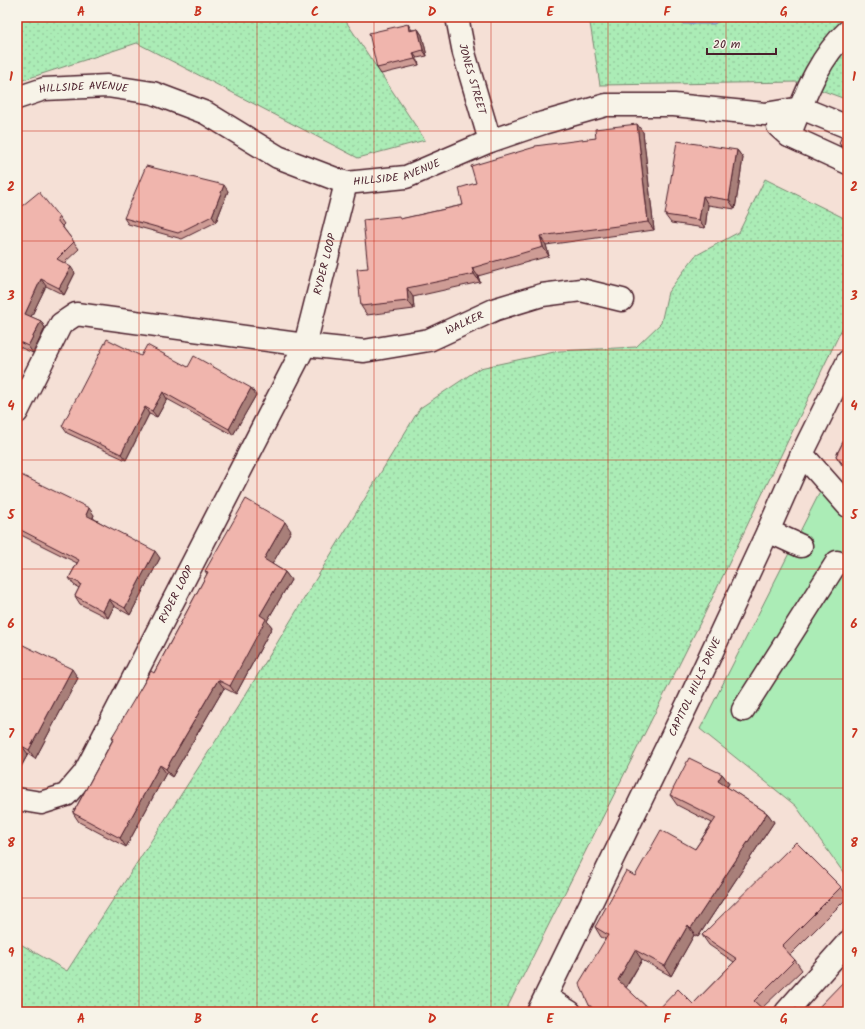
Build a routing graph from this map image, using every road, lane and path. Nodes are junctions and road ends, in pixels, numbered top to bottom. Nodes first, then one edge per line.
1 (457, 17) edge
2 (848, 31) edge
3 (17, 98) edge
4 (801, 108) junction
5 (765, 114) junction
6 (848, 127) edge
7 (789, 136) junction
8 (490, 142) junction
9 (848, 163) edge
10 (346, 183) junction
11 (622, 300) dead end
12 (305, 345) junction
13 (848, 361) edge
14 (17, 412) edge
15 (802, 454) junction
16 (848, 506) edge
17 (768, 531) junction
18 (801, 546) dead end
19 (838, 562) dead end
20 (743, 710) dead end
21 (17, 799) edge
22 (848, 942) edge
23 (542, 1004) edge
24 (570, 1012) edge
25 (786, 1012) edge

1 - 8 street, JONES STREET
2 - 4 street
3 - 10 street, HILLSIDE AVENUE
4 - 5 street, HILLSIDE AVENUE
4 - 6 street
4 - 7 street
5 - 7 street
5 - 8 street, HILLSIDE AVENUE
7 - 9 street
8 - 10 street, HILLSIDE AVENUE
10 - 12 street, RYDER LOOP
11 - 12 street, WALKER
12 - 14 street
12 - 21 street, RYDER LOOP
13 - 15 street, CAPITOL HILLS DRIVE
15 - 16 street
15 - 17 street, CAPITOL HILLS DRIVE
17 - 18 street
17 - 23 street, CAPITOL HILLS DRIVE
19 - 20 street
22 - 25 street
23 - 24 street

